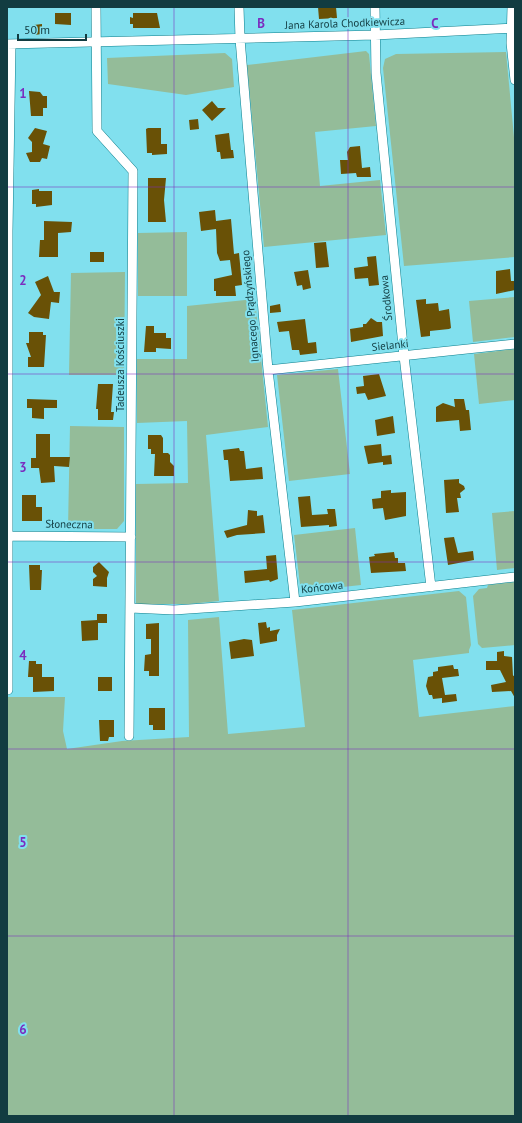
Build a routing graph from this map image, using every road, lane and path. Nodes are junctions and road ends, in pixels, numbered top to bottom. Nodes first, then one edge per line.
1 (96, 7) edge
2 (239, 7) edge
3 (375, 7) edge
4 (512, 7) edge
5 (513, 28) edge
6 (375, 35) junction
7 (240, 39) junction
8 (96, 41) junction
9 (9, 44) edge
10 (515, 80) edge
11 (515, 344) edge
12 (404, 356) junction
13 (268, 370) junction
14 (7, 536) edge
15 (131, 537) junction
16 (515, 577) edge
17 (430, 586) junction
18 (295, 602) junction
19 (130, 608) junction
20 (8, 690) dead end
21 (129, 736) dead end

1 - 8 street, Tadeusza Kościuszki
2 - 7 street, Ignacego Prądzyńskiego
3 - 6 street, Środkowa
4 - 5 street
5 - 6 street, Jana Karola Chodkiewicza
5 - 10 street
6 - 7 street, Jana Karola Chodkiewicza
6 - 12 street, Środkowa
7 - 8 street, Jana Karola Chodkiewicza
7 - 13 street, Ignacego Prądzyńskiego
8 - 9 street, Jana Karola Chodkiewicza
8 - 15 street, Tadeusza Kościuszki
9 - 14 street
11 - 12 street, Sielanki
12 - 13 street, Sielanki
12 - 17 street, Środkowa
13 - 18 street, Ignacego Prądzyńskiego
14 - 15 street, Słoneczna
14 - 20 street
15 - 19 street, Tadeusza Kościuszki
16 - 17 street, Końcowa
17 - 18 street, Końcowa
18 - 19 street, Końcowa
19 - 21 street, Tadeusza Kościuszki

